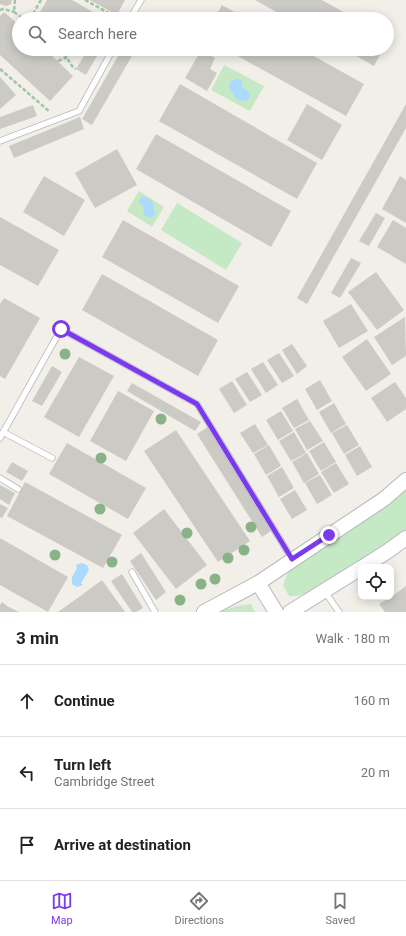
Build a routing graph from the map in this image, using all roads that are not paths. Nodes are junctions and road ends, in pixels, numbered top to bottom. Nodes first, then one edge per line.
1 (141, 0) edge
2 (134, 12) edge
3 (109, 56) edge
4 (0, 141) edge
5 (3, 432) junction
6 (0, 438) edge
7 (52, 458) dead end
8 (0, 478) edge
9 (406, 480) edge
10 (18, 489) dead end
11 (406, 538) edge
12 (292, 559) junction
13 (368, 564) edge
14 (358, 571) edge
15 (132, 572) dead end
16 (258, 582) junction
17 (325, 592) junction
18 (155, 612) edge
19 (204, 612) edge
20 (276, 612) edge
21 (290, 612) edge
22 (339, 612) edge

1 - 2 lane
3 - 4 lane
5 - 6 lane
5 - 7 lane
5 - 12 lane
8 - 10 lane
9 - 12 street
11 - 13 street
12 - 16 street
14 - 17 street
15 - 18 lane
16 - 19 street
16 - 20 street
17 - 21 street
17 - 22 lane

